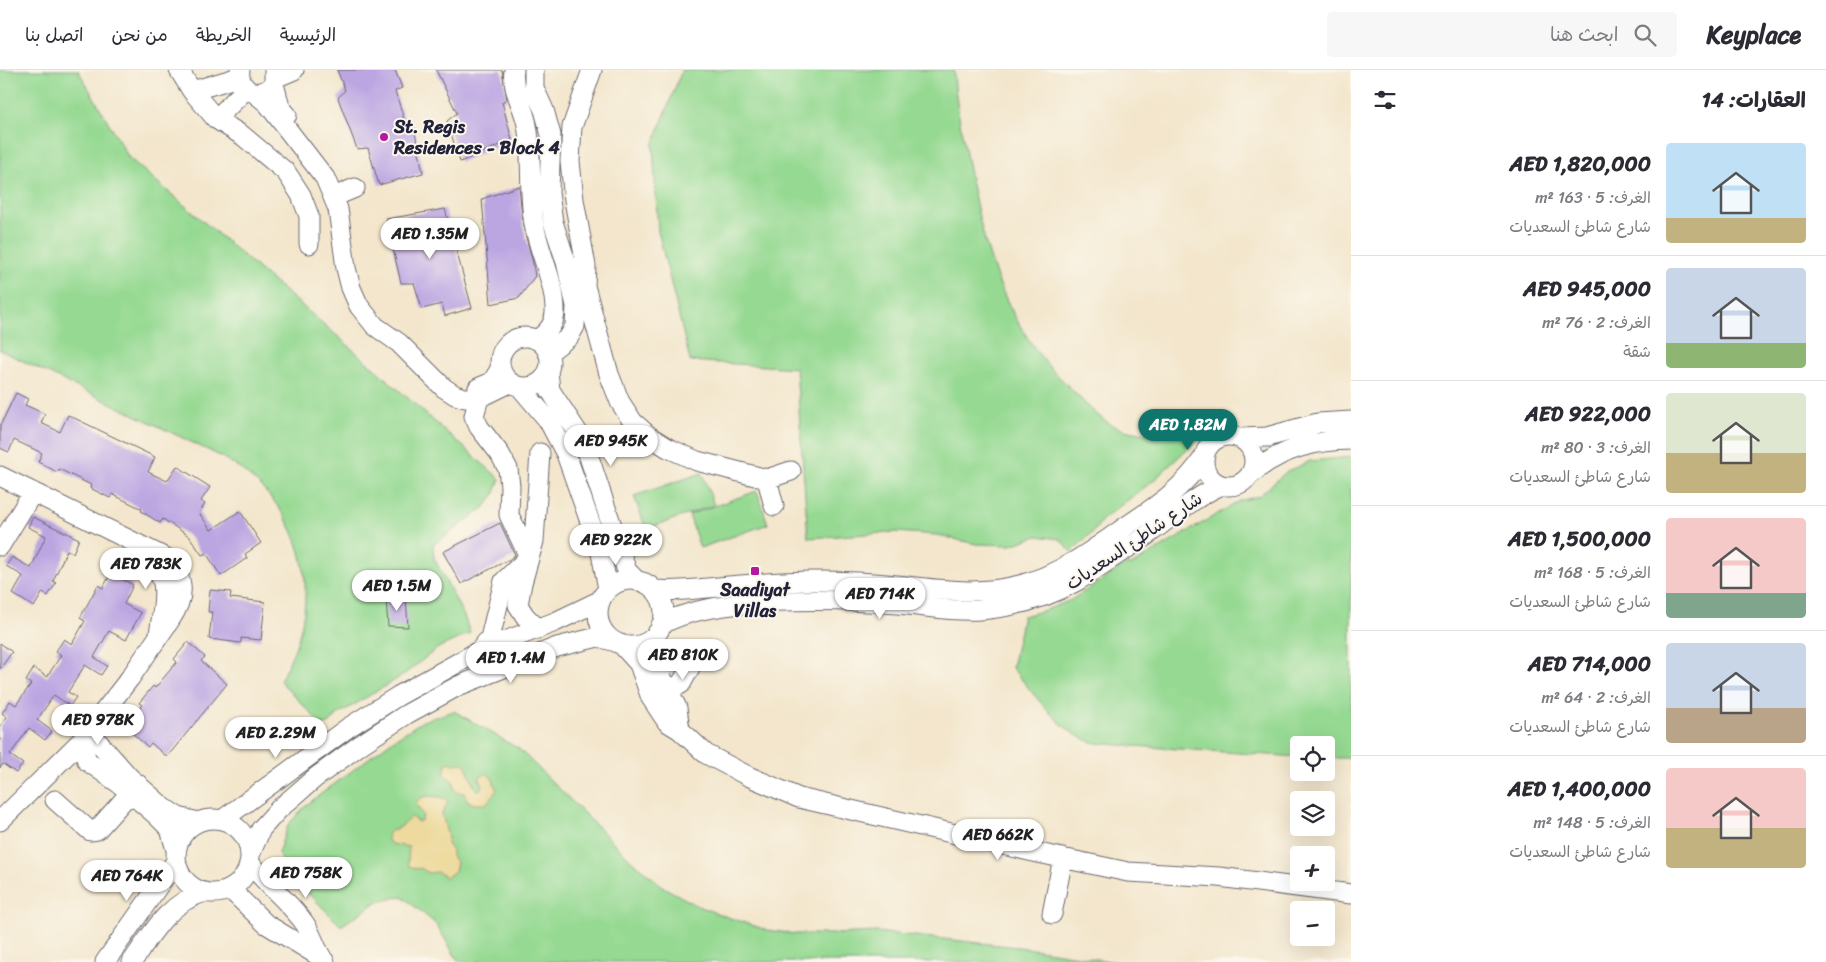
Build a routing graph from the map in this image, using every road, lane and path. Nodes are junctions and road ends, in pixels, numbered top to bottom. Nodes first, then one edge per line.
1 (179, 70) edge
2 (294, 70) edge
3 (514, 70) edge
4 (534, 70) edge
5 (592, 70) edge
6 (274, 78) edge
7 (244, 82) edge
8 (192, 91) junction
9 (216, 119) junction
10 (309, 244) dead end
11 (544, 355) junction
12 (510, 380) junction
13 (479, 398) junction
14 (1351, 421) edge
15 (1242, 438) junction
16 (1351, 440) edge
17 (540, 453) dead end
18 (1204, 457) junction
19 (790, 471) dead end
20 (1251, 474) junction
21 (0, 476) edge
22 (767, 479) junction
23 (1222, 485) junction
24 (32, 492) junction
25 (774, 506) dead end
26 (0, 546) edge
27 (1108, 550) junction
28 (529, 557) junction
29 (638, 581) junction
30 (654, 590) junction
31 (604, 595) junction
32 (538, 629) junction
33 (659, 630) junction
34 (618, 643) junction
35 (479, 651) junction
36 (699, 651) dead end
37 (669, 690) junction
38 (680, 730) junction
39 (81, 741) junction
40 (134, 788) junction
41 (55, 800) dead end
42 (222, 820) junction
43 (0, 821) edge
44 (198, 822) junction
45 (176, 856) junction
46 (1064, 858) junction
47 (250, 859) junction
48 (230, 889) junction
49 (205, 892) junction
50 (1351, 894) edge
51 (287, 903) junction
52 (1052, 914) dead end
53 (266, 924) junction
54 (323, 960) edge
55 (105, 962) edge
56 (132, 962) edge

1 - 8 street
2 - 6 street
3 - 11 street
4 - 11 street
5 - 22 street
6 - 7 street
6 - 12 street
7 - 8 street
7 - 9 street
7 - 13 street
8 - 9 street
9 - 10 street
11 - 12 street
11 - 12 street
11 - 29 street
12 - 13 street
12 - 31 street
13 - 28 street
14 - 15 street
15 - 18 street
15 - 20 street
16 - 20 street
17 - 28 street
18 - 23 street
18 - 27 street, شارع شاطئ السعديات
19 - 22 street
20 - 23 street
21 - 24 street
22 - 25 street
23 - 27 street, شارع شاطئ السعديات
24 - 26 street
24 - 39 street
27 - 30 street, شارع شاطئ السعديات
27 - 33 street, شارع شاطئ السعديات
28 - 32 street
28 - 35 street
29 - 30 street
29 - 31 street
30 - 33 street
31 - 32 street
31 - 34 street
32 - 35 street
33 - 34 street
33 - 37 street
34 - 38 street
34 - 47 street
35 - 42 street
36 - 37 street
37 - 38 street
38 - 46 street
39 - 40 street
39 - 43 street
40 - 41 street
40 - 44 street
40 - 45 street
42 - 44 street
42 - 47 street
44 - 45 street
45 - 49 street
45 - 55 street
46 - 50 street
46 - 52 street
47 - 48 street
47 - 51 street
48 - 49 street
48 - 53 street
49 - 56 street
51 - 53 street
51 - 54 street
53 - 54 street

